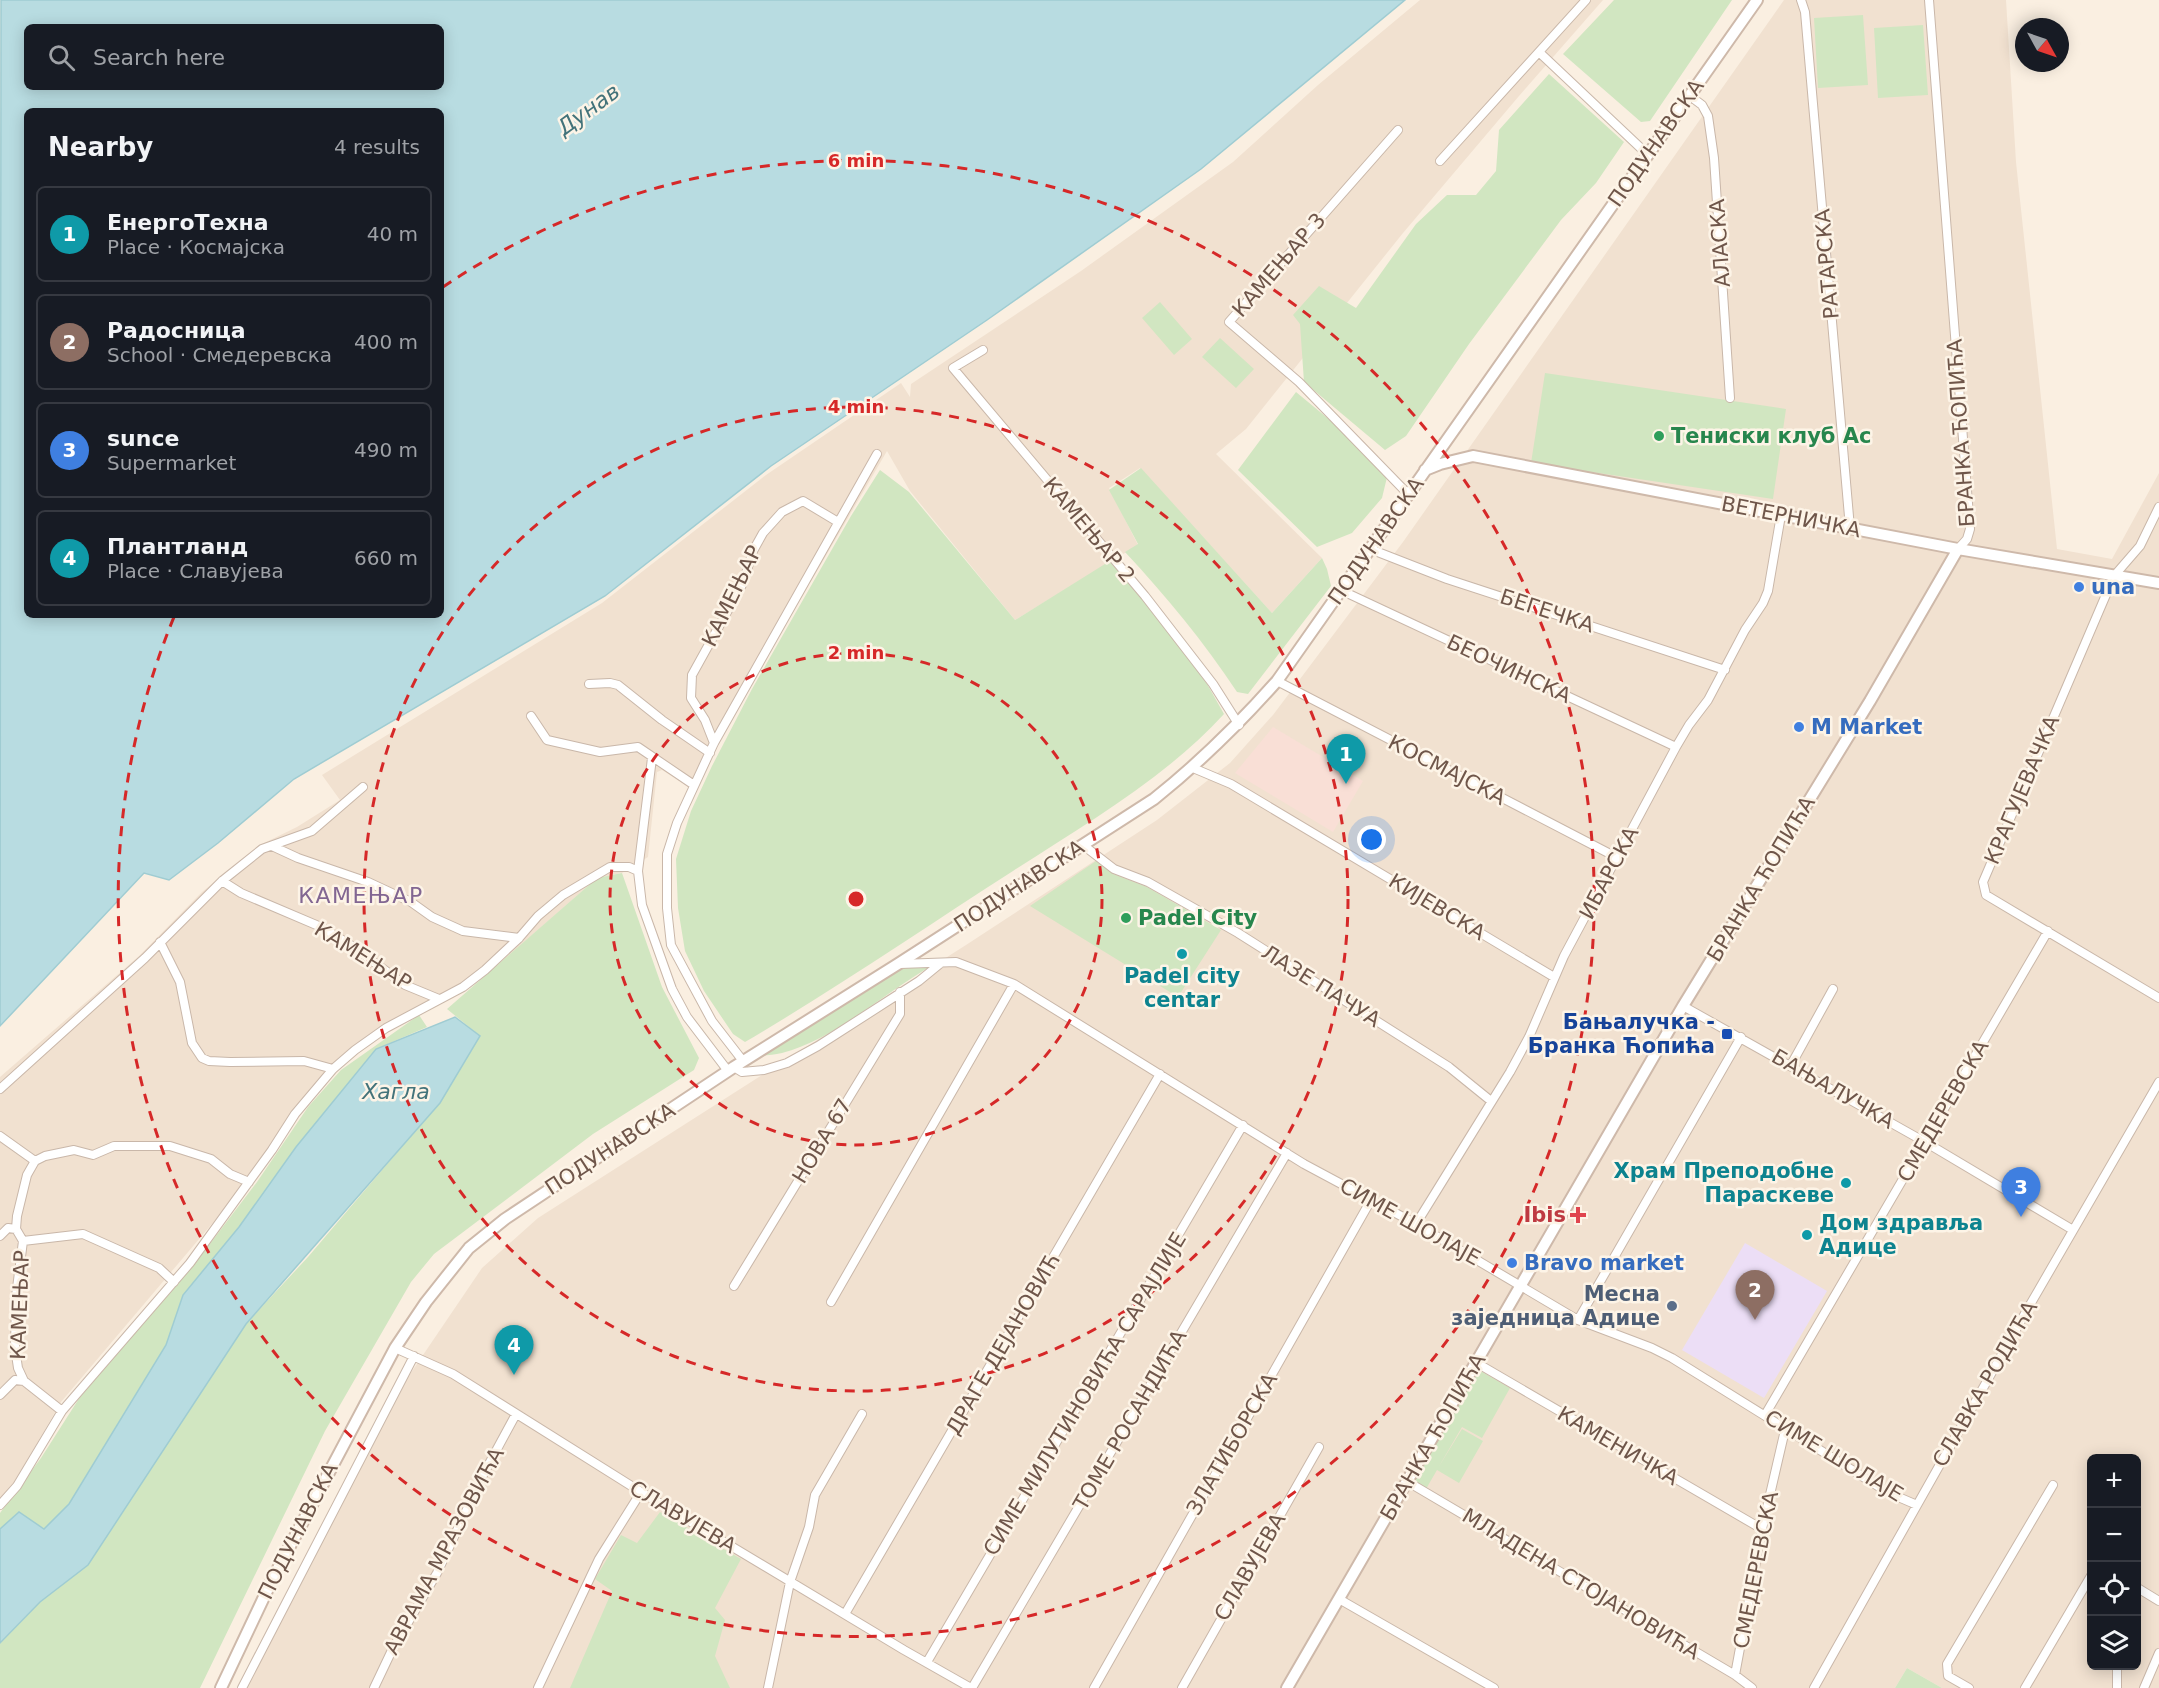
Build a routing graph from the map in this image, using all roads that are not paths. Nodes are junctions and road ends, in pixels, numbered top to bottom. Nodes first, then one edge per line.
1 (1586, 0) edge
2 (1756, 0) edge
3 (1801, 0) edge
4 (1929, 0) edge
5 (1540, 53) junction
6 (1690, 96) junction
7 (1398, 130) dead end
8 (1647, 154) junction
9 (1440, 161) dead end
10 (983, 350) dead end
11 (1730, 398) dead end
12 (877, 454) dead end
13 (1425, 471) junction
14 (1408, 494) junction
15 (2159, 507) edge
16 (1781, 515) junction
17 (838, 522) junction
18 (1850, 528) junction
19 (1370, 549) junction
20 (1958, 549) junction
21 (2114, 576) junction
22 (2159, 583) edge
23 (1340, 592) junction
24 (1725, 670) junction
25 (1277, 681) junction
26 (589, 684) dead end
27 (531, 716) dead end
28 (1239, 725) junction
29 (714, 743) junction
30 (1676, 747) junction
31 (710, 753) junction
32 (652, 758) junction
33 (1193, 768) junction
34 (694, 785) junction
35 (363, 787) dead end
36 (1083, 845) junction
37 (272, 846) junction
38 (1618, 858) junction
39 (638, 871) junction
40 (222, 881) junction
41 (2048, 931) junction
42 (519, 938) junction
43 (160, 942) junction
44 (941, 963) junction
45 (898, 964) junction
46 (1554, 978) junction
47 (1014, 984) junction
48 (1833, 988) dead end
49 (900, 992) junction
50 (2159, 998) edge
51 (439, 999) junction
52 (1683, 1006) junction
53 (1741, 1037) junction
54 (1791, 1065) junction
55 (735, 1066) junction
56 (333, 1069) junction
57 (1160, 1074) junction
58 (2159, 1082) edge
59 (0, 1089) edge
60 (1491, 1101) junction
61 (1243, 1125) junction
62 (0, 1136) edge
63 (1925, 1142) junction
64 (1287, 1153) junction
65 (35, 1161) junction
66 (249, 1182) junction
67 (1371, 1200) junction
68 (1416, 1224) junction
69 (16, 1229) junction
70 (2073, 1230) junction
71 (0, 1236) edge
72 (23, 1241) junction
73 (174, 1282) junction
74 (1521, 1284) junction
75 (734, 1286) dead end
76 (831, 1302) dead end
77 (1578, 1320) junction
78 (395, 1347) junction
79 (414, 1356) junction
80 (1475, 1362) junction
81 (24, 1381) junction
82 (0, 1395) edge
83 (62, 1411) junction
84 (516, 1414) junction
85 (862, 1414) dead end
86 (1765, 1415) junction
87 (1785, 1430) junction
88 (1319, 1447) dead end
89 (1407, 1482) junction
90 (2053, 1485) dead end
91 (641, 1492) junction
92 (0, 1505) edge
93 (1917, 1505) junction
94 (1762, 1529) junction
95 (2087, 1581) edge
96 (790, 1582) junction
97 (2141, 1590) edge
98 (1339, 1599) junction
99 (2159, 1601) edge
100 (845, 1614) junction
101 (2159, 1653) edge
102 (927, 1662) junction
103 (2117, 1670) edge
104 (1735, 1675) junction
105 (221, 1688) edge
106 (242, 1688) edge
107 (374, 1688) edge
108 (537, 1688) edge
109 (768, 1688) edge
110 (971, 1688) edge
111 (1094, 1688) edge
112 (1182, 1688) edge
113 (1287, 1688) edge
114 (1494, 1688) edge
115 (1752, 1688) edge
116 (1814, 1688) edge
117 (1969, 1688) edge
118 (2025, 1688) edge
119 (2117, 1688) edge
120 (2145, 1688) edge

1 - 5 street
2 - 6 street, ПОДУНАВСКА
3 - 18 street, РАТАРСКА
4 - 20 street, БРАНКА ЋОПИЋА
5 - 8 street
5 - 9 street
6 - 8 street, ПОДУНАВСКА
6 - 11 street, АЛАСКА
7 - 14 street, КАМЕЊАР 3
8 - 13 street, ПОДУНАВСКА
10 - 28 street, КАМЕЊАР 2
12 - 17 street
13 - 14 street, ПОДУНАВСКА
13 - 16 street, ВЕТЕРНИЧКА
14 - 19 street, ПОДУНАВСКА
15 - 21 street, КРАГУЈЕВАЧКА
16 - 18 street, ВЕТЕРНИЧКА
16 - 24 street, ИБАРСКА
17 - 29 street
17 - 29 street, КАМЕЊАР
18 - 20 street, ВЕТЕРНИЧКА
19 - 23 street, ПОДУНАВСКА
19 - 24 street, БЕГЕЧКА
20 - 21 street, ВЕТЕРНИЧКА
20 - 52 street, БРАНКА ЋОПИЋА
21 - 22 street, ВЕТЕРНИЧКА
21 - 41 street, КРАГУЈЕВАЧКА
23 - 25 street, ПОДУНАВСКА
23 - 30 street, БЕОЧИНСКА
24 - 30 street, ИБАРСКА
25 - 28 street, ПОДУНАВСКА
25 - 38 street, КОСМАЈСКА
26 - 31 street
27 - 32 street
28 - 33 street, ПОДУНАВСКА
29 - 31 street
30 - 38 street, ИБАРСКА
31 - 34 street
32 - 34 street
32 - 39 street
33 - 36 street, ПОДУНАВСКА
33 - 46 street, КИЈЕВСКА
34 - 55 street
35 - 37 street
36 - 45 street, ПОДУНАВСКА
36 - 60 street, ЛАЗЕ ПАЧУА
37 - 40 street
37 - 42 street
38 - 46 street, ИБАРСКА
39 - 42 street
39 - 55 street
40 - 43 street
40 - 51 street, КАМЕЊАР
41 - 50 street, КРАГУЈЕВАЧКА
41 - 63 street, СМЕДЕРЕВСКА
42 - 51 street
43 - 56 street
43 - 59 street
44 - 45 street, СИМЕ ШОЛАЈЕ
44 - 47 street, СИМЕ ШОЛАЈЕ
44 - 49 street
45 - 55 street, ПОДУНАВСКА
46 - 60 street, ИБАРСКА
47 - 57 street, СИМЕ ШОЛАЈЕ
47 - 76 street
48 - 54 street
49 - 55 street
49 - 75 street, НОВА 67
51 - 56 street
52 - 53 street, БАЊАЛУЧКА
52 - 74 street, БРАНКА ЋОПИЋА
53 - 54 street, БАЊАЛУЧКА
53 - 77 street
54 - 63 street, БАЊАЛУЧКА
55 - 78 street, ПОДУНАВСКА
56 - 66 street
57 - 61 street, СИМЕ ШОЛАЈЕ
57 - 100 street, ДРАГЕ ДЕЈАНОВИЋ
58 - 70 street, СЛАВКА РОДИЋА
60 - 68 street, ИБАРСКА
61 - 64 street, СИМЕ ШОЛАЈЕ
61 - 102 street, СИМЕ МИЛУТИНОВИЋА САРАЈЛИЈЕ
62 - 65 street
63 - 70 street, БАЊАЛУЧКА
63 - 86 street, СМЕДЕРЕВСКА
64 - 67 street, СИМЕ ШОЛАЈЕ
64 - 110 street, ТОМЕ РОСАНДИЋА
65 - 66 street
65 - 69 street, КАМЕЊАР
66 - 73 street
67 - 68 street, СИМЕ ШОЛАЈЕ
67 - 111 street, ЗЛАТИБОРСКА
68 - 74 street, СИМЕ ШОЛАЈЕ
69 - 71 street, КАМЕЊАР
69 - 72 street, КАМЕЊАР
70 - 93 street, СЛАВКА РОДИЋА
72 - 73 street
72 - 81 street, КАМЕЊАР
73 - 83 street
74 - 77 street, СИМЕ ШОЛАЈЕ
74 - 80 street, БРАНКА ЋОПИЋА
77 - 86 street, СИМЕ ШОЛАЈЕ
78 - 79 street, СЛАВУЈЕВА
78 - 105 street, ПОДУНАВСКА
79 - 84 street, СЛАВУЈЕВА
79 - 106 street
80 - 89 street, БРАНКА ЋОПИЋА
80 - 94 street, КАМЕНИЧКА
81 - 82 street, КАМЕЊАР
81 - 83 street, КАМЕЊАР
83 - 92 street
84 - 91 street, СЛАВУЈЕВА
84 - 107 street, АВРАМА МРАЗОВИЋА
85 - 96 street
86 - 87 street, СИМЕ ШОЛАЈЕ
87 - 93 street, СИМЕ ШОЛАЈЕ
87 - 94 street, СМЕДЕРЕВСКА
88 - 112 street, СЛАВУЈЕВА
89 - 98 street, БРАНКА ЋОПИЋА
89 - 104 street, МЛАДЕНА СТОЈАНОВИЋА
90 - 117 street
91 - 96 street, СЛАВУЈЕВА
91 - 108 street
93 - 116 street, СЛАВКА РОДИЋА
94 - 104 street, СМЕДЕРЕВСКА
95 - 118 street
96 - 100 street, СЛАВУЈЕВА
96 - 109 street
97 - 99 street
98 - 113 street, БРАНКА ЋОПИЋА
98 - 114 street
100 - 102 street, СЛАВУЈЕВА
101 - 120 street
102 - 110 street, СЛАВУЈЕВА
103 - 119 street
104 - 115 street, МЛАДЕНА СТОЈАНОВИЋА

